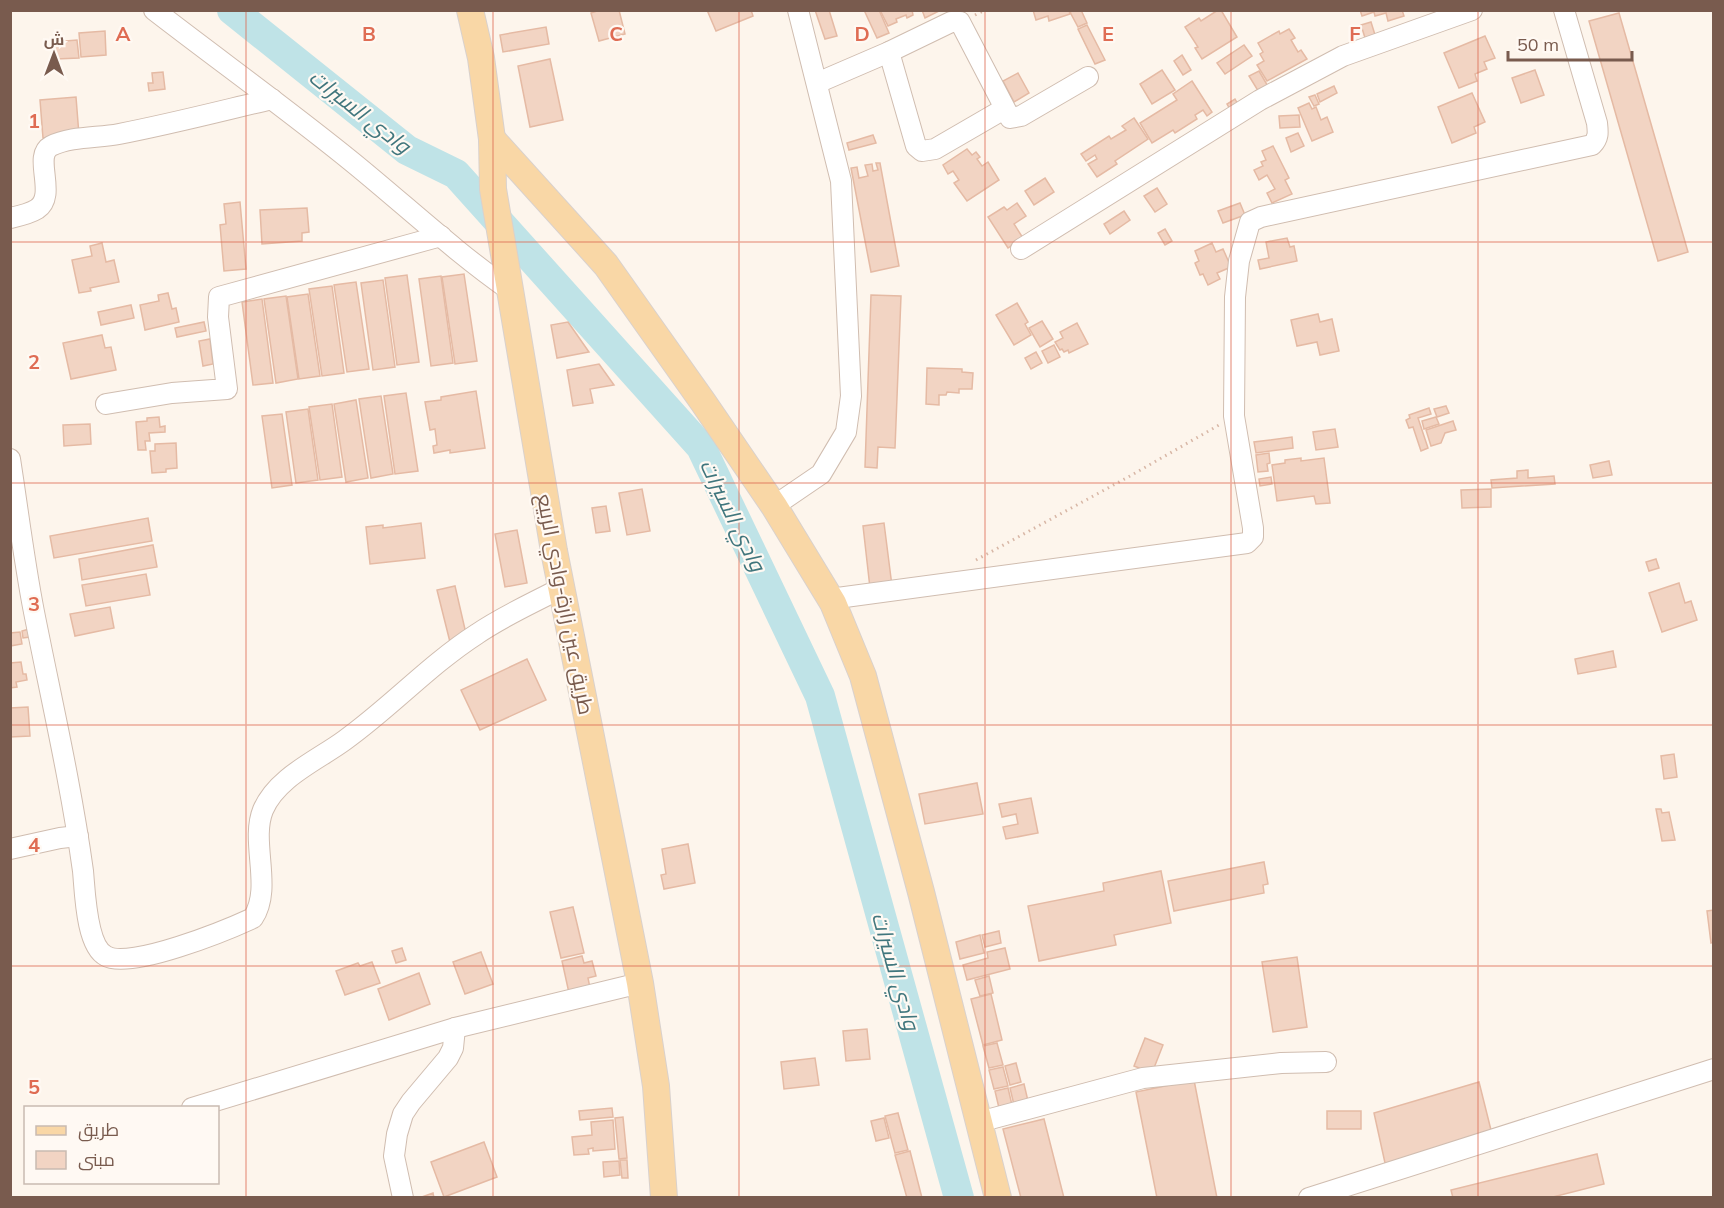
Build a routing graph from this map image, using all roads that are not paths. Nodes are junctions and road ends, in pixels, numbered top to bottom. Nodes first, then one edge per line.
1 (154, 10) edge
2 (470, 10) edge
3 (798, 10) edge
4 (1472, 10) edge
5 (1564, 10) edge
6 (889, 52) junction
7 (1089, 77) dead end
8 (817, 83) junction
9 (272, 99) junction
10 (1004, 109) junction
11 (492, 139) junction
12 (10, 218) edge
13 (441, 236) junction
14 (1021, 249) dead end
15 (511, 291) junction
16 (106, 404) dead end
17 (10, 459) edge
18 (774, 506) junction
19 (561, 588) junction
20 (830, 599) junction
21 (78, 836) junction
22 (10, 849) edge
23 (640, 983) junction
24 (455, 1028) junction
25 (1326, 1062) dead end
26 (1713, 1070) edge
27 (195, 1106) edge
28 (979, 1122) junction
29 (403, 1197) edge
30 (664, 1197) edge
31 (998, 1197) edge
32 (1309, 1197) edge

1 - 9 street
2 - 11 main road, طريق عين زارة-وادي الربيع
3 - 8 street
4 - 14 street
5 - 20 street
6 - 8 street
6 - 10 street
6 - 10 street
7 - 10 street
8 - 18 street
9 - 12 street
9 - 13 street
11 - 15 main road, طريق عين زارة-وادي الربيع
11 - 18 main road
13 - 15 street
13 - 16 street
15 - 19 main road, طريق عين زارة-وادي الربيع
17 - 21 street
18 - 20 main road
19 - 21 street
19 - 23 main road, طريق عين زارة-وادي الربيع
20 - 28 main road
21 - 22 street
23 - 24 street
23 - 30 main road, طريق عين زارة-وادي الربيع
24 - 27 street
24 - 29 street
25 - 28 street
26 - 32 street
28 - 31 main road

